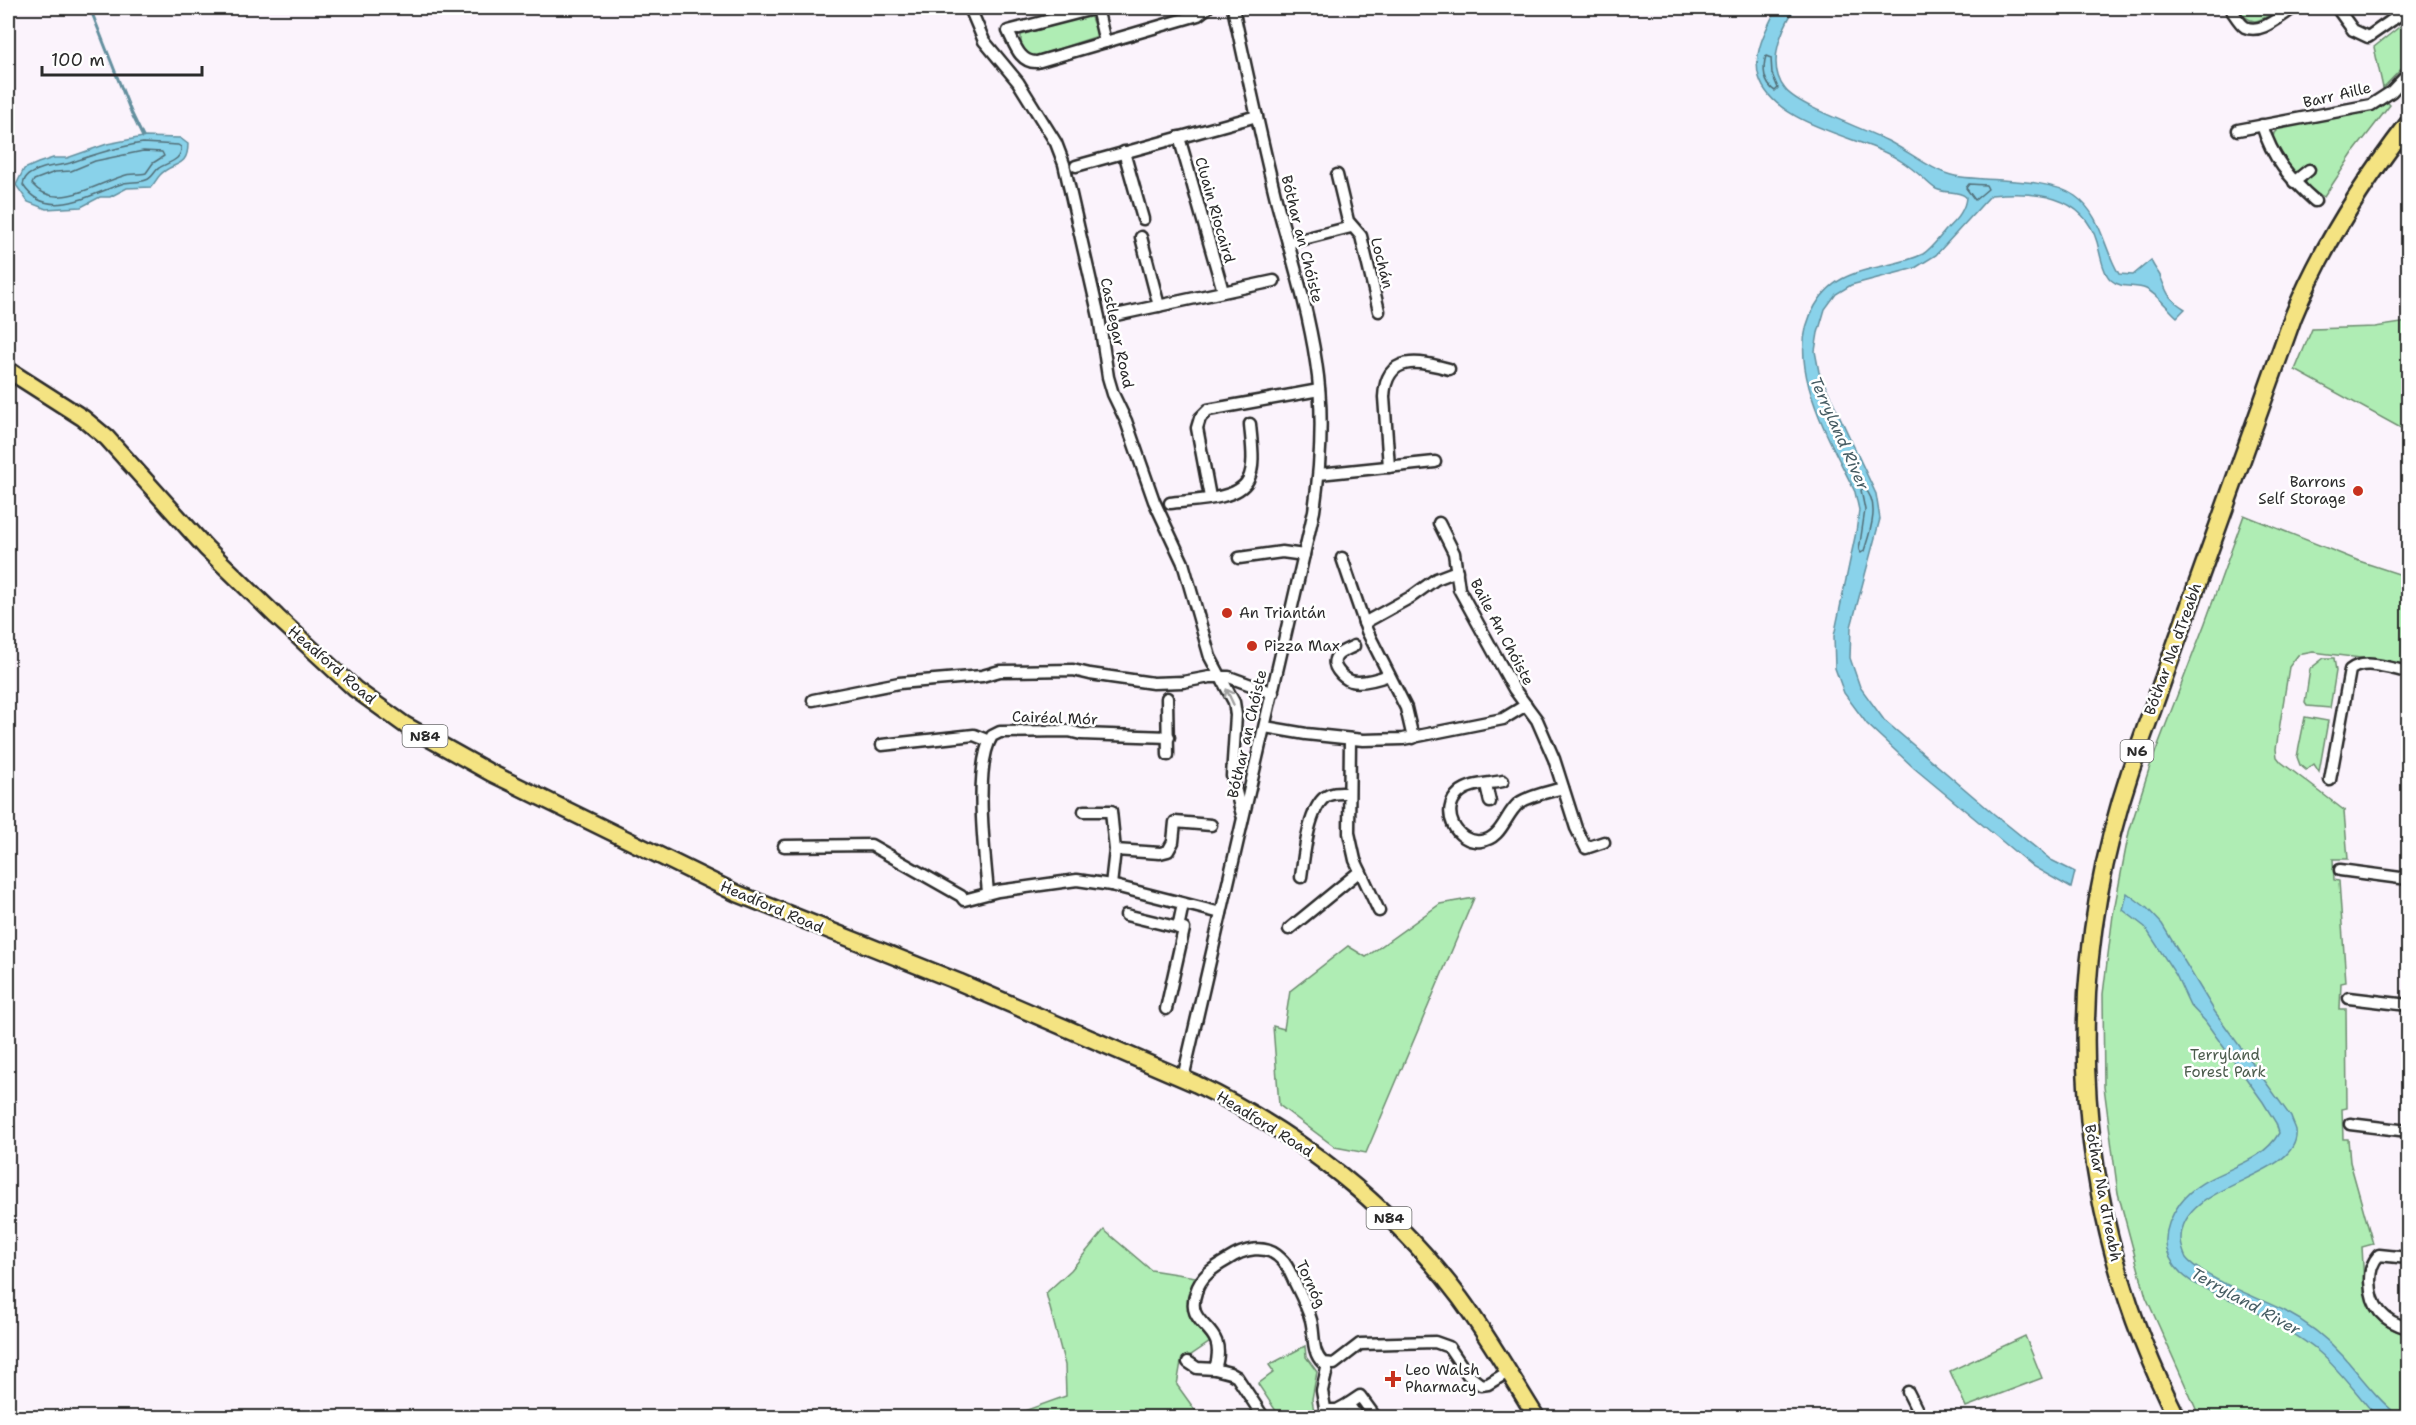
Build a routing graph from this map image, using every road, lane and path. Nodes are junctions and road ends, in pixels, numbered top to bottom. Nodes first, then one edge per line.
1 (970, 8) edge
2 (1097, 8) edge
3 (1207, 8) edge
4 (1233, 8) edge
5 (2230, 8) edge
6 (2294, 8) edge
7 (2337, 8) edge
8 (2409, 9) edge
9 (1105, 42) junction
10 (2409, 74) edge
11 (1257, 116) junction
12 (2409, 124) edge
13 (2262, 125) junction
14 (2238, 130) dead end
15 (1179, 136) junction
16 (1124, 152) junction
17 (1076, 166) dead end
18 (2309, 170) dead end
19 (1337, 175) dead end
20 (2294, 182) junction
21 (2316, 201) dead end
22 (1143, 219) dead end
23 (1351, 227) junction
24 (1141, 237) dead end
25 (1288, 243) junction
26 (1274, 281) dead end
27 (1223, 291) junction
28 (1159, 306) junction
29 (1379, 311) dead end
30 (1116, 315) dead end
31 (1449, 369) dead end
32 (8, 370) edge
33 (1319, 390) junction
34 (1250, 424) dead end
35 (1434, 462) dead end
36 (1389, 468) junction
37 (1319, 474) junction
38 (1210, 497) junction
39 (1170, 503) dead end
40 (1439, 523) dead end
41 (1304, 555) junction
42 (1239, 558) dead end
43 (1342, 558) dead end
44 (1457, 571) junction
45 (1364, 623) junction
46 (1354, 646) dead end
47 (2409, 672) edge
48 (1389, 675) junction
49 (1220, 676) junction
50 (1273, 693) junction
51 (1167, 698) dead end
52 (813, 700) dead end
53 (1526, 705) junction
54 (1265, 727) junction
55 (1169, 737) junction
56 (1413, 738) junction
57 (1350, 739) junction
58 (989, 741) junction
59 (882, 745) dead end
60 (1168, 755) dead end
61 (2330, 780) dead end
62 (1503, 781) dead end
63 (1486, 785) junction
64 (1563, 788) junction
65 (1348, 794) junction
66 (1490, 802) dead end
67 (1084, 811) dead end
68 (1242, 816) junction
69 (1211, 825) dead end
70 (1604, 842) dead end
71 (784, 846) dead end
72 (1115, 850) junction
73 (2340, 870) dead end
74 (1360, 871) junction
75 (1301, 877) dead end
76 (2409, 879) edge
77 (1111, 885) junction
78 (988, 893) junction
79 (1183, 904) junction
80 (1379, 911) dead end
81 (1221, 913) junction
82 (1126, 915) dead end
83 (1178, 928) junction
84 (1289, 929) dead end
85 (2349, 998) dead end
86 (2409, 1005) edge
87 (1166, 1009) dead end
88 (1184, 1078) junction
89 (2350, 1124) dead end
90 (2409, 1131) edge
91 (2409, 1258) edge
92 (2409, 1328) edge
93 (1188, 1362) dead end
94 (1328, 1364) junction
95 (1215, 1369) junction
96 (1508, 1372) junction
97 (1908, 1392) dead end
98 (1348, 1404) junction
99 (1326, 1414) edge
100 (1264, 1418) edge
101 (1358, 1418) edge
102 (1376, 1418) edge
103 (1536, 1418) edge
104 (1921, 1418) edge
105 (2177, 1418) edge

1 - 49 street, Castlegar Road
2 - 9 street
2 - 9 street
3 - 9 street
4 - 11 street, Bóthar an Chóiste
5 - 6 street
7 - 8 street
10 - 13 street, Barr Aille
11 - 15 street
11 - 25 street, Bóthar an Chóiste
12 - 105 highway, Bóthar Na dTreabh / N6
13 - 14 street, Barr Aille
13 - 20 street
15 - 16 street
15 - 27 street, Cluain Riocaird
16 - 17 street
16 - 22 street
18 - 20 street
19 - 23 street, Lochán
20 - 21 street
23 - 25 street, Lochán
23 - 29 street, Lochán
24 - 28 street
25 - 33 street, Bóthar an Chóiste
26 - 27 street
27 - 28 street
28 - 30 street
31 - 36 street
32 - 88 main road, Headford Road / N84
33 - 37 street, Bóthar an Chóiste
33 - 38 street
34 - 38 street
35 - 36 street
36 - 37 street
37 - 41 street, Bóthar an Chóiste
38 - 39 street
40 - 44 street, Baile An Chóiste
41 - 42 street
41 - 50 street, Bóthar an Chóiste
43 - 45 street
44 - 45 street, Baile An Chóiste
44 - 53 street, Baile An Chóiste
45 - 48 street
46 - 48 street
47 - 61 street
48 - 56 street
49 - 50 street
49 - 52 street
68 -> 49 street, Castlegar Road
50 - 54 street, Bóthar an Chóiste
51 - 55 street
53 - 56 street, Baile An Chóiste
53 - 64 street, Baile An Chóiste
54 - 57 street, Baile An Chóiste
54 - 68 street, Bóthar an Chóiste
55 - 58 street, Cairéal Mór
55 - 60 street
56 - 57 street, Baile An Chóiste
57 - 65 street
58 - 59 street
58 - 78 street
62 - 63 street
63 - 64 street
63 - 66 street
64 - 70 street, Baile An Chóiste
65 - 74 street
65 - 75 street
67 - 72 street
68 - 81 street, Bóthar an Chóiste
69 - 72 street
71 - 78 street
72 - 77 street
73 - 76 street
74 - 80 street
74 - 84 street
77 - 78 street
77 - 79 street
79 - 81 street
79 - 83 street
81 - 88 street, Bóthar an Chóiste
82 - 83 street
83 - 87 street
85 - 86 street
88 - 96 main road, Headford Road / N84
89 - 90 street
91 - 92 street
93 - 95 street
94 - 95 street, Tornóg
94 - 96 street
94 - 99 street
95 - 100 street
96 - 103 main road, Headford Road / N84
97 - 104 street
98 - 99 street
98 - 101 street
98 - 102 street

